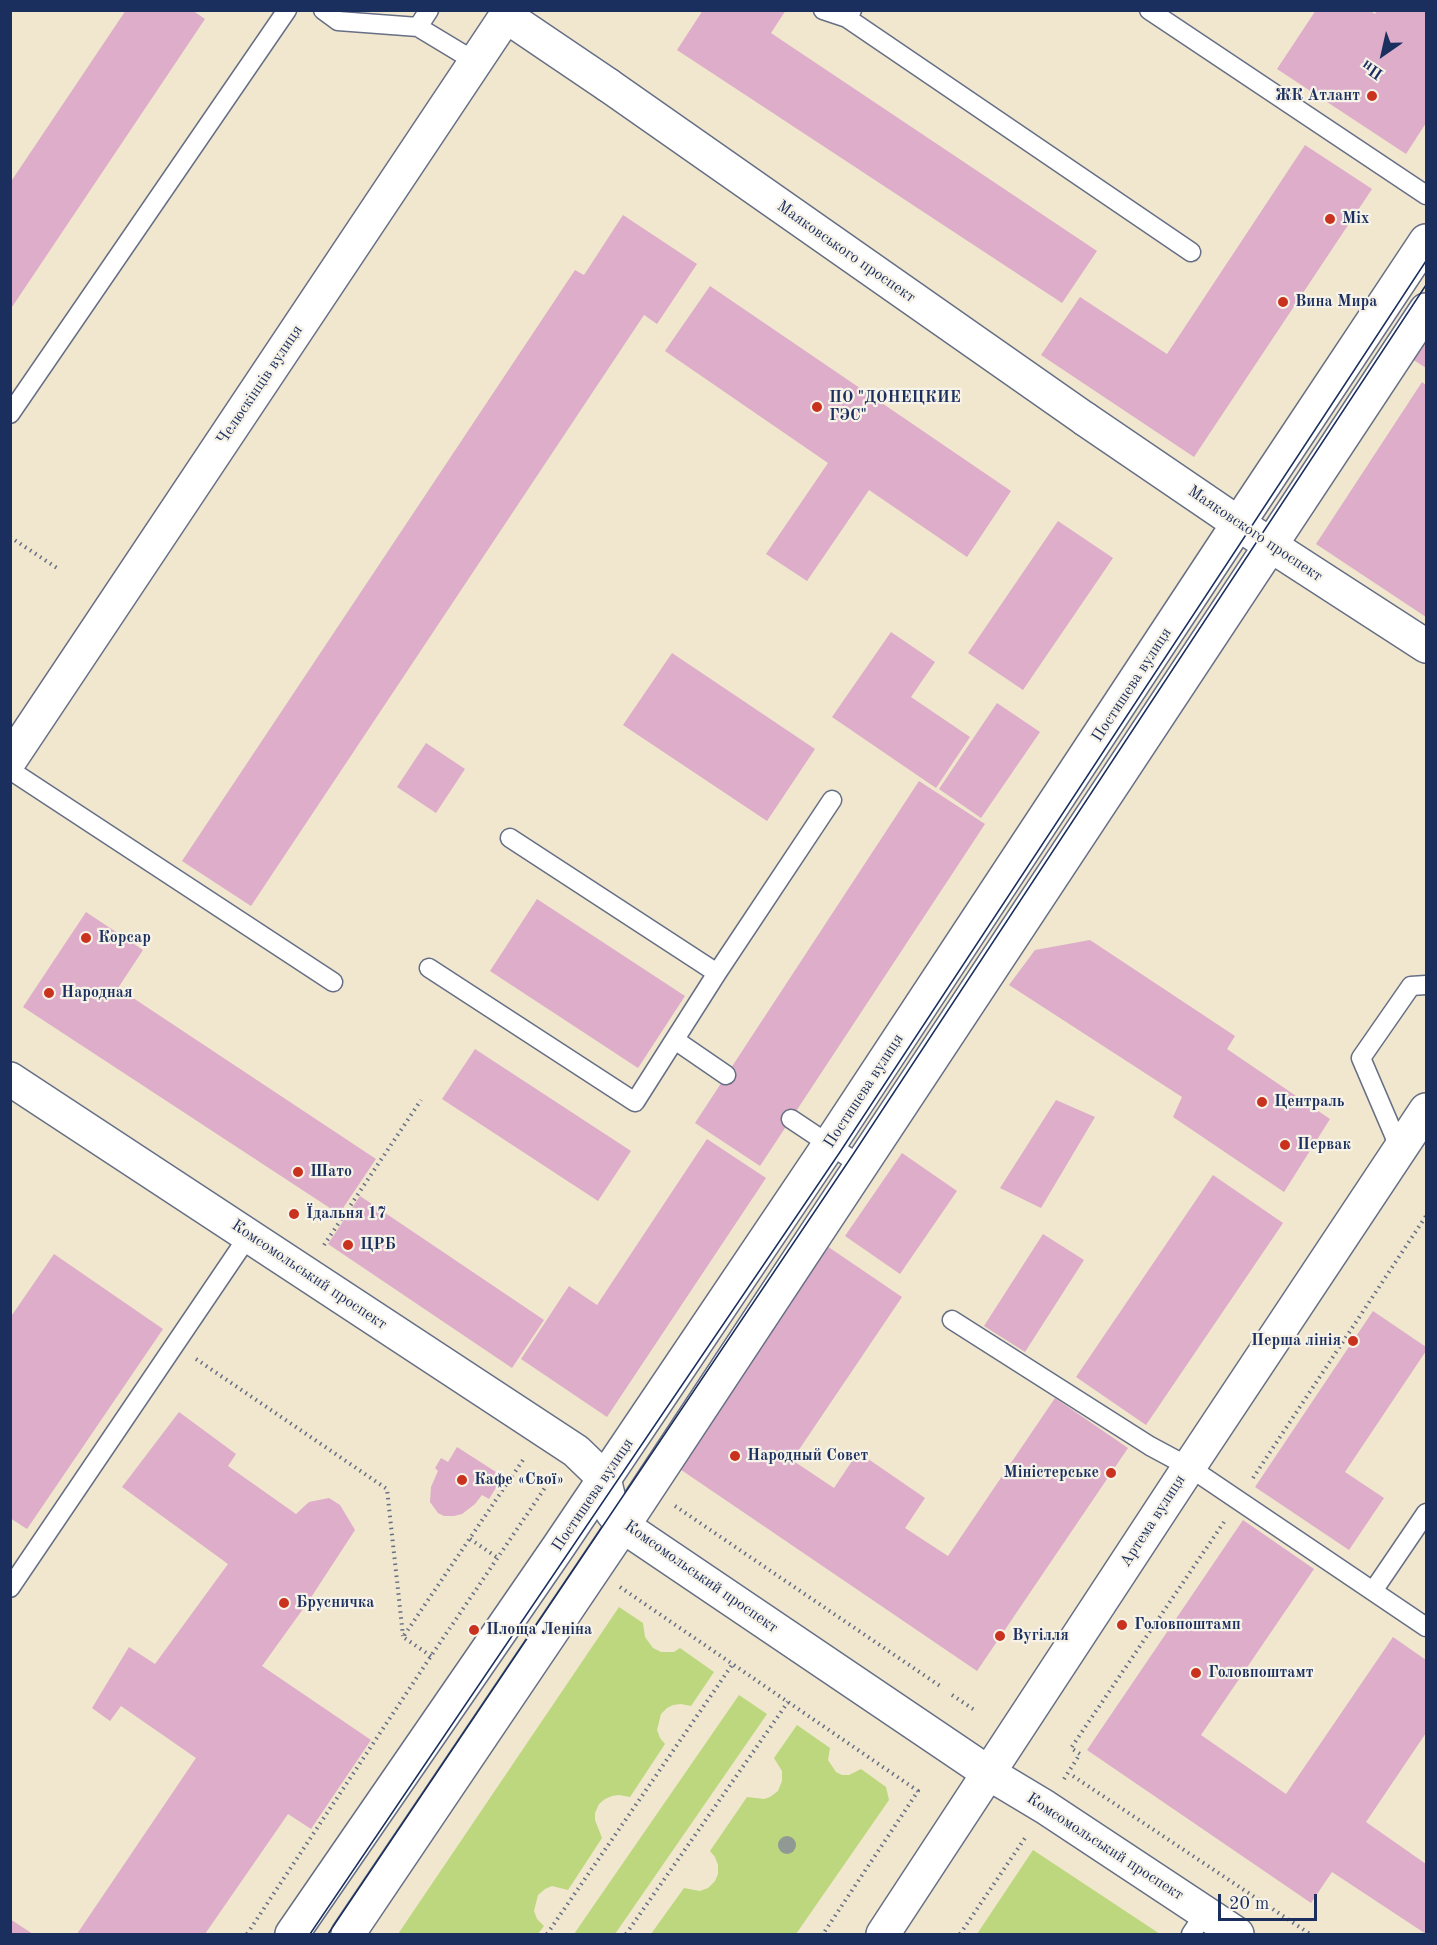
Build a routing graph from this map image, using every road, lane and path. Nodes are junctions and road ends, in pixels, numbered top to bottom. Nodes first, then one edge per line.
1 (286, 10) edge
2 (322, 10) edge
3 (429, 10) edge
4 (823, 10) edge
5 (1149, 10) edge
6 (508, 14) edge
7 (850, 14) edge
8 (418, 27) junction
9 (476, 62) junction
10 (1426, 195) edge
11 (1426, 242) edge
12 (1191, 252) dead end
13 (1426, 310) edge
14 (10, 414) edge
15 (1085, 419) joint
16 (1256, 536) junction
17 (10, 537) edge
18 (60, 570) dead end
19 (1426, 646) edge
20 (10, 760) edge
21 (10, 770) edge
22 (832, 800) dead end
23 (510, 838) dead end
24 (429, 968) dead end
25 (717, 973) junction
26 (333, 982) dead end
27 (1426, 985) edge
28 (675, 1040) junction
29 (726, 1075) dead end
30 (10, 1079) edge
31 (421, 1100) dead end
32 (1426, 1110) edge
33 (791, 1119) dead end
34 (829, 1145) junction
35 (1400, 1149) junction
36 (860, 1165) junction
37 (249, 1235) junction
38 (305, 1273) junction
39 (952, 1320) dead end
40 (175, 1344) junction
41 (527, 1455) dead end
42 (1189, 1467) junction
43 (555, 1474) dead end
44 (604, 1478) junction
45 (672, 1504) dead end
46 (1426, 1513) edge
47 (623, 1526) junction
48 (470, 1539) junction
49 (498, 1558) junction
50 (10, 1588) edge
51 (1373, 1591) junction
52 (612, 1594) dead end
53 (1426, 1627) edge
54 (403, 1637) junction
55 (431, 1656) junction
56 (732, 1665) junction
57 (943, 1688) dead end
58 (952, 1695) dead end
59 (788, 1702) junction
60 (976, 1711) dead end
61 (990, 1774) junction
62 (1073, 1776) dead end
63 (1045, 1807) junction
64 (1198, 1924) edge
65 (247, 1935) edge
66 (292, 1935) edge
67 (348, 1935) edge
68 (547, 1935) edge
69 (626, 1935) edge
70 (823, 1935) edge
71 (883, 1935) edge
72 (960, 1935) edge
73 (1237, 1935) edge
74 (1310, 1935) edge

1 - 14 lane
2 - 8 lane
3 - 8 lane
4 - 7 lane
5 - 10 lane
6 - 9 street, Челюскінців вулиця
6 - 15 street, Маяковського проспект
7 - 12 lane
8 - 9 lane
9 - 20 street, Челюскінців вулиця
11 - 16 street, Постишева вулиця
13 - 16 street, Постишева вулиця
15 - 16 street, Маяковского проспект
16 - 19 street, Маяковского проспект
16 - 34 street, Постишева вулиця
16 - 36 street, Постишева вулиця
17 - 18 path
21 - 26 lane
22 - 25 lane
23 - 25 lane
24 - 28 lane
25 - 28 lane
27 - 35 lane
28 - 29 lane
30 - 37 street, Комсомольський проспект
31 - 38 path
32 - 35 street, Артема вулиця
33 - 34 lane
34 - 36 lane
34 - 44 street, Постишева вулиця
35 - 42 street, Артема вулиця
36 - 47 street, Постишева вулиця
37 - 38 street, Комсомольський проспект
37 - 40 lane
38 - 44 street, Комсомольський проспект
39 - 42 lane
40 - 50 lane
40 - 54 path
41 - 48 path
42 - 51 lane
42 - 61 street, Артема вулиця
43 - 49 path
44 - 47 street, Комсомольський проспект
44 - 66 street, Постишева вулиця
45 - 57 path
46 - 51 lane
47 - 61 street, Комсомольський проспект
47 - 67 street, Постишева вулиця
48 - 49 path
48 - 54 path
49 - 55 path
51 - 53 lane
52 - 56 path
54 - 55 path
55 - 65 path
56 - 59 path
56 - 68 path
58 - 60 path
59 - 69 path
59 - 70 path
61 - 63 street, Комсомольський проспект
61 - 71 street, Артема вулиця
62 - 74 path
63 - 64 street, Комсомольський проспект
63 - 72 path
64 - 73 street, Комсомольський проспект

